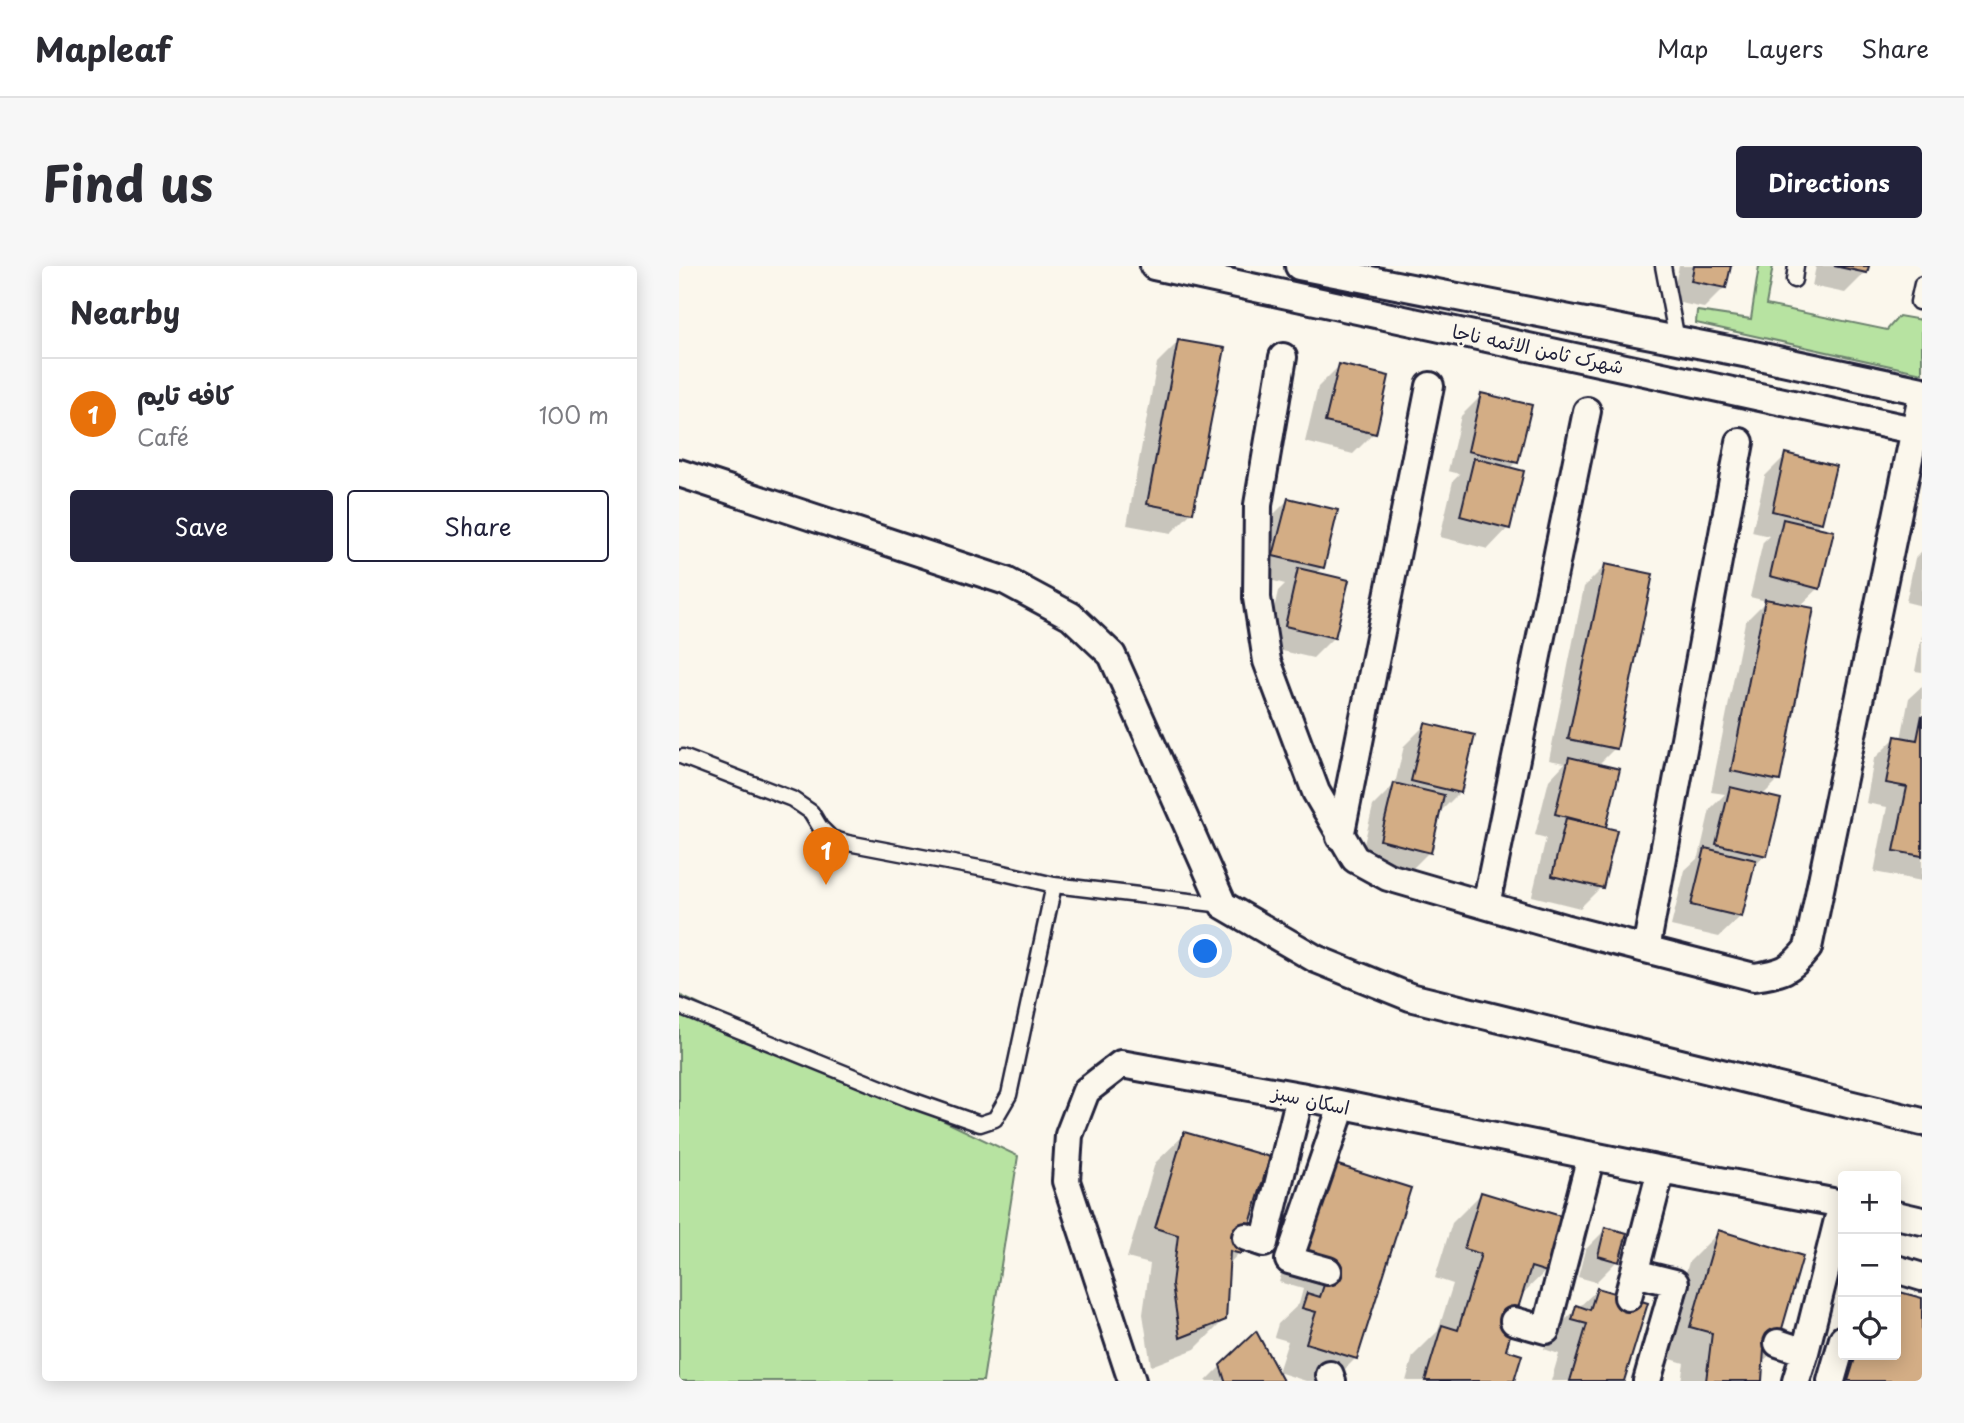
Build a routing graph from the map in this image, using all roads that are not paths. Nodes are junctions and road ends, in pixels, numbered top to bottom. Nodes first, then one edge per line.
1 (1154, 266) edge
2 (1299, 266) edge
3 (1663, 266) edge
4 (1922, 284) edge
5 (1413, 288) junction
6 (1918, 302) dead end
7 (1404, 320) junction
8 (1677, 340) junction
9 (1283, 357) dead end
10 (1430, 386) dead end
11 (1922, 393) edge
12 (1587, 411) dead end
13 (1919, 431) edge
14 (1740, 442) dead end
15 (679, 473) edge
16 (683, 757) dead end
17 (1340, 837) junction
18 (1053, 885) junction
19 (1223, 905) junction
20 (1486, 905) junction
21 (1646, 950) junction
22 (679, 1006) edge
23 (1300, 1096) junction
24 (1342, 1106) junction
25 (1922, 1122) edge
26 (1591, 1156) junction
27 (1661, 1170) junction
28 (1838, 1203) edge
29 (1901, 1217) edge
30 (1922, 1221) edge
31 (1838, 1223) edge
32 (1246, 1237) dead end
33 (1328, 1271) dead end
34 (1901, 1271) edge
35 (1922, 1277) edge
36 (1514, 1321) dead end
37 (1778, 1343) dead end
38 (1805, 1352) junction
39 (1838, 1356) edge
40 (1132, 1381) edge
41 (1647, 1381) edge
42 (1796, 1381) edge
43 (1831, 1381) edge

1 - 7 street, شهرک ثامن الائمه ناجا
2 - 5 street, شهرک ثامن الائمه ناجا
3 - 8 lane
4 - 6 lane
5 - 7 street
5 - 8 street, شهرک ثامن الائمه ناجا
7 - 13 street, شهرک ثامن الائمه ناجا
8 - 11 street, شهرک ثامن الائمه ناجا
9 - 17 street
10 - 17 street
11 - 13 street
12 - 20 street
13 - 21 street
14 - 21 street
15 - 19 street
16 - 18 lane
17 - 20 street
18 - 19 lane
18 - 22 lane
19 - 25 street
20 - 21 street
23 - 24 street, اسکان سبز
23 - 32 street
23 - 40 street, اسکان سبز
24 - 26 street, اسکان سبز
24 - 33 street
26 - 27 street, اسکان سبز
26 - 36 street
27 - 28 street, اسکان سبز
27 - 41 street
29 - 30 street
31 - 38 street
34 - 35 street
37 - 38 street
38 - 42 street
39 - 43 street

